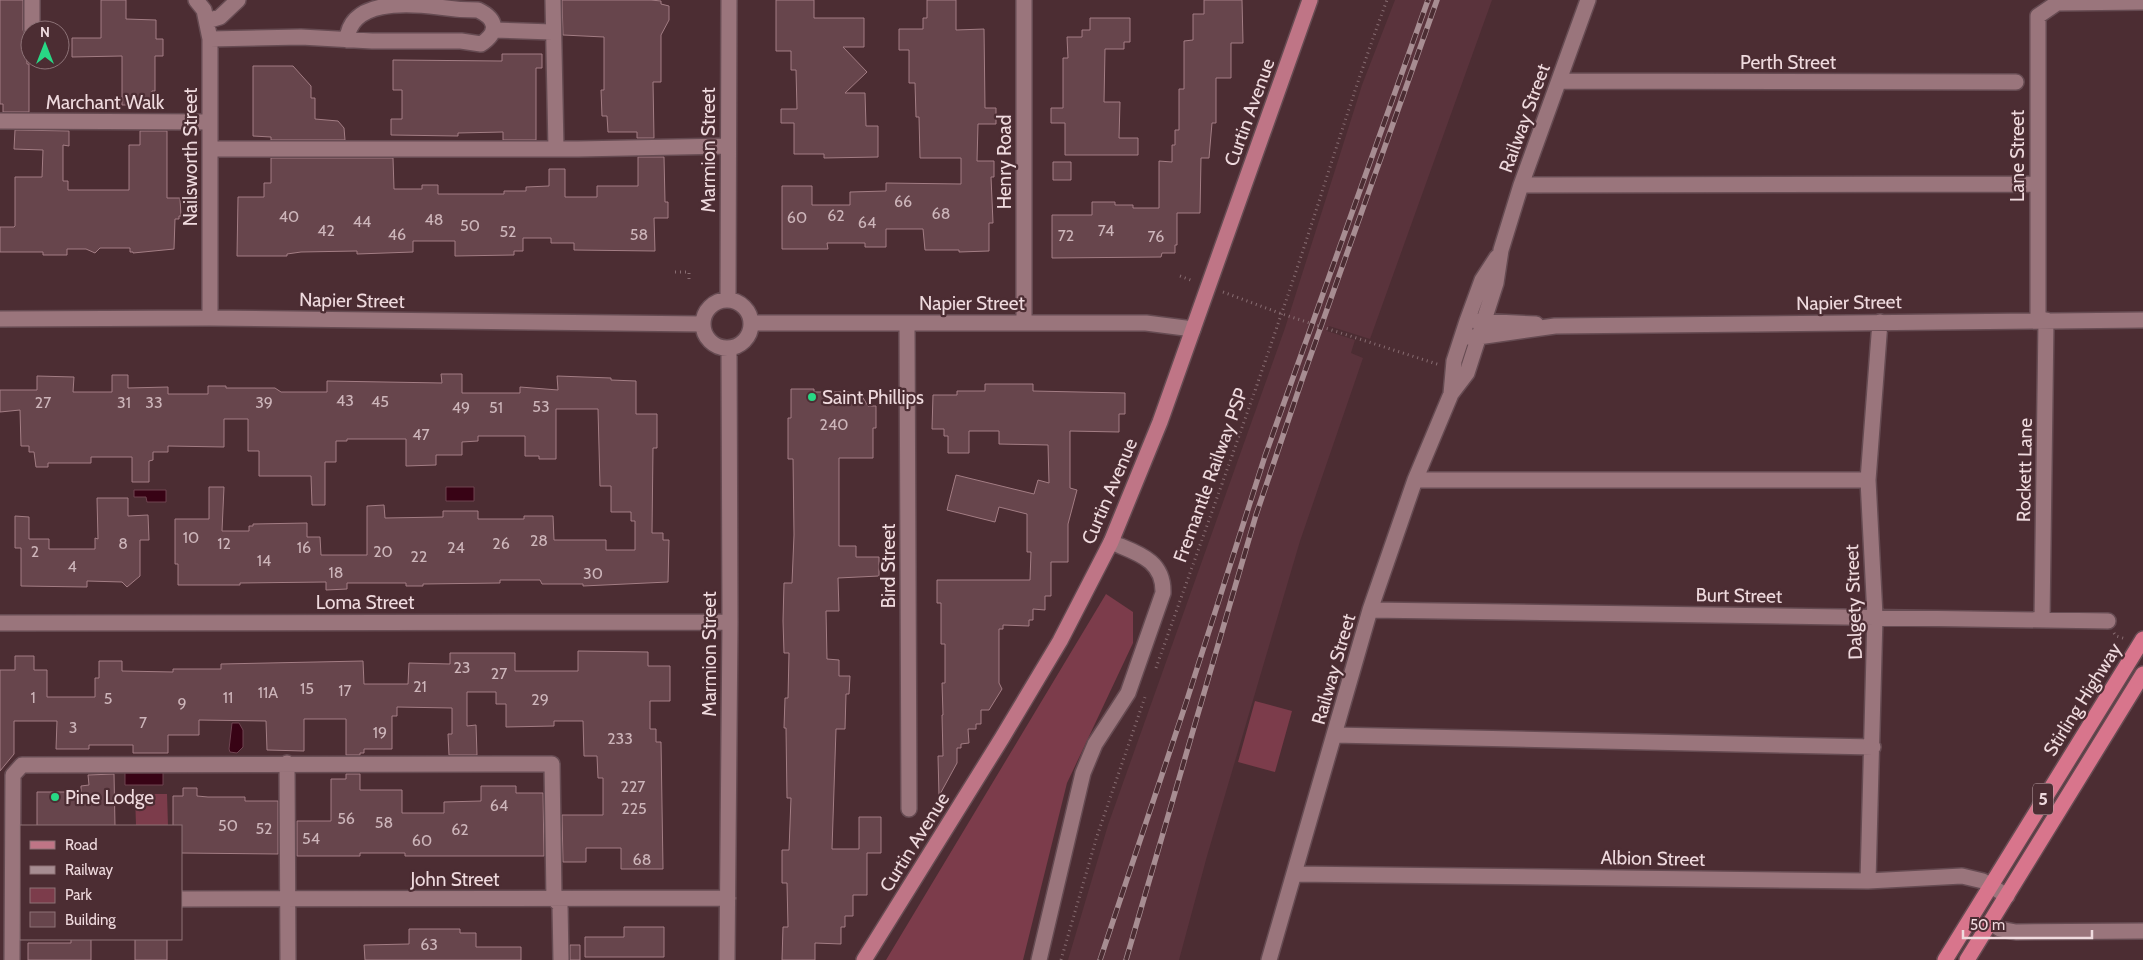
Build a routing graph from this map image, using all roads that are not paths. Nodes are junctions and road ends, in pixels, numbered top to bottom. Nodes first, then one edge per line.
1 (32, 0) edge
2 (196, 0) edge
3 (238, 0) edge
4 (553, 0) edge
5 (729, 0) edge
6 (1024, 0) edge
7 (1310, 0) edge
8 (1588, 0) edge
9 (2143, 2) edge
10 (32, 20) edge
11 (207, 21) junction
12 (494, 30) junction
13 (552, 32) junction
14 (210, 39) junction
15 (348, 40) junction
16 (1559, 81) junction
17 (2016, 82) dead end
18 (0, 121) edge
19 (210, 122) junction
20 (727, 146) junction
21 (211, 149) junction
22 (556, 150) junction
23 (2037, 184) junction
24 (1521, 185) junction
25 (1500, 250) junction
26 (728, 300) junction
27 (210, 318) junction
28 (0, 319) edge
29 (1484, 320) junction
30 (2042, 320) junction
31 (2143, 320) edge
32 (1467, 321) junction
33 (1880, 322) junction
34 (752, 323) junction
35 (1024, 323) junction
36 (703, 324) junction
37 (907, 324) junction
38 (1555, 326) junction
39 (1193, 329) junction
40 (1462, 337) junction
41 (1478, 337) junction
42 (729, 348) junction
43 (1451, 394) junction
44 (1415, 480) junction
45 (1868, 480) junction
46 (1111, 542) junction
47 (1370, 610) junction
48 (1875, 616) junction
49 (2042, 620) junction
50 (2108, 621) dead end
51 (730, 622) junction
52 (0, 623) edge
53 (2142, 644) edge
54 (2143, 674) edge
55 (1334, 735) junction
56 (1873, 747) junction
57 (287, 763) junction
58 (909, 809) dead end
59 (1294, 874) junction
60 (1868, 881) junction
61 (1990, 886) junction
62 (2007, 896) junction
63 (728, 898) junction
64 (12, 899) edge
65 (182, 899) edge
66 (288, 899) junction
67 (554, 899) junction
68 (1990, 923) junction
69 (2143, 931) edge
70 (12, 960) edge
71 (288, 960) edge
72 (561, 960) edge
73 (727, 960) edge
74 (864, 960) edge
75 (1039, 960) edge
76 (1269, 960) edge
77 (1945, 960) edge
78 (1967, 960) edge

1 - 10 street
2 - 11 street, Nailsworth Street
3 - 11 street
4 - 13 street
5 - 20 street, Marmion Street
6 - 35 street, Henry Road
7 - 39 main road, Curtin Avenue
8 - 16 street, Railway Street
9 - 23 street, Lane Street
11 - 14 street, Nailsworth Street
12 - 13 street
12 - 15 street
12 - 15 street
13 - 22 street
14 - 15 street
14 - 19 street, Nailsworth Street
16 - 17 street, Perth Street
16 - 24 street, Railway Street
18 - 19 street, Marchant Walk
19 - 21 street, Nailsworth Street
20 - 22 street
20 - 26 street, Marmion Street
21 - 22 street
21 - 27 street, Nailsworth Street
23 - 24 street
23 - 30 street, Lane Street
24 - 25 street, Railway Street
25 - 29 street, Railway Street
25 - 32 street, Railway Street
26 - 34 street
26 - 36 street
27 - 28 street, Napier Street
27 - 36 street, Napier Street
29 - 32 street, Napier Street
29 - 38 street, Napier Street
29 - 41 street, Railway Street
30 - 31 street, Napier Street
30 - 33 street, Napier Street
30 - 49 street, Rockett Lane
32 - 40 street, Railway Street
33 - 38 street, Napier Street
33 - 45 street, Dalgety Street
34 - 37 street, Napier Street
34 - 42 street
35 - 37 street, Napier Street
35 - 39 street, Napier Street
36 - 42 street
37 - 58 street, Bird Street
38 - 41 street, Napier Street
39 - 46 main road, Curtin Avenue
40 - 41 street, Napier Street
40 - 43 street, Railway Street
41 - 43 street, Railway Street
42 - 51 street, Marmion Street
43 - 44 street, Railway Street
44 - 45 street
44 - 47 street, Railway Street
45 - 48 street, Dalgety Street
46 - 74 main road, Curtin Avenue
46 - 75 street
47 - 48 street, Burt Street
47 - 55 street, Railway Street
48 - 49 street, Burt Street
48 - 56 street, Dalgety Street
49 - 50 street, Burt Street
51 - 52 street, Loma Street
51 - 63 street, Marmion Street
53 - 61 highway, Stirling Highway / 5
54 - 62 highway, Stirling Highway / 5
55 - 56 street
55 - 59 street, Railway Street
56 - 60 street, Dalgety Street
57 - 64 street
57 - 66 street
57 - 67 street
59 - 60 street, Albion Street
59 - 76 street, Railway Street
60 - 61 street, Albion Street
61 - 62 street, Albion Street
61 - 77 highway, Stirling Highway / 5
62 - 68 highway, Stirling Highway / 5
63 - 67 street, John Street
63 - 73 street, Marmion Street
64 - 70 street
65 - 66 street, John Street
66 - 67 street, John Street
66 - 71 street
67 - 72 street
68 - 69 street
68 - 78 highway, Stirling Highway / 5

